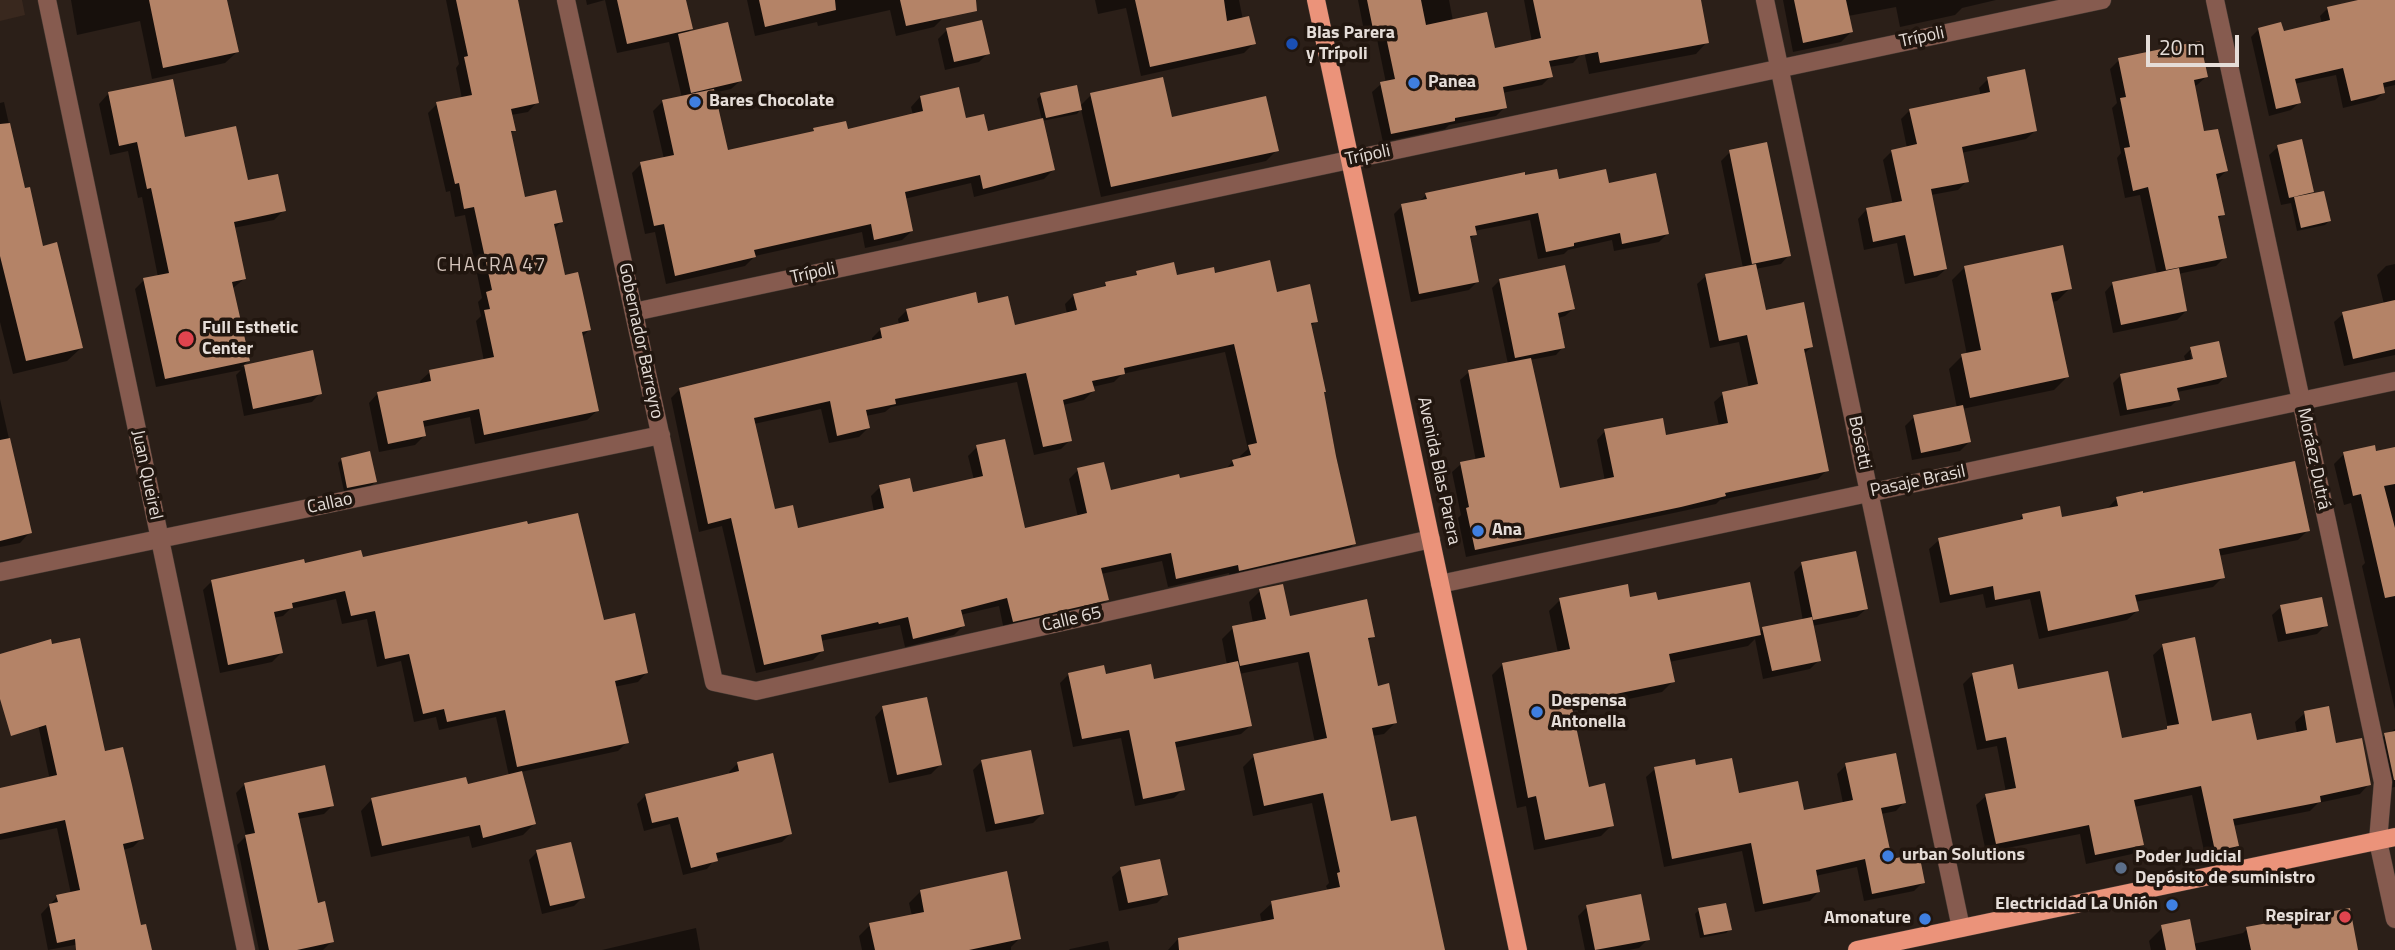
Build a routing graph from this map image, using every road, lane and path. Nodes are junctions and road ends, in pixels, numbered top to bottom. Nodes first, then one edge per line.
1 (47, 0) edge
2 (566, 0) edge
3 (1316, 0) edge
4 (1765, 0) edge
5 (2102, 0) edge
6 (2215, 0) edge
7 (1780, 68) junction
8 (1350, 160) junction
9 (634, 312) junction
10 (2395, 381) edge
11 (2300, 401) junction
12 (661, 435) junction
13 (1869, 493) junction
14 (160, 539) junction
15 (1431, 539) junction
16 (0, 572) edge
17 (1440, 584) junction
18 (714, 682) joint
19 (2387, 839) edge
20 (2395, 919) edge
21 (1961, 928) junction
22 (246, 950) edge
23 (1518, 950) edge
24 (1857, 950) edge

1 - 14 street, Juan Queirel
2 - 9 street, Gobernador Barreyro
3 - 8 main road, Avenida Blas Parera
4 - 7 street, Bosetti
5 - 7 street, Trípoli
6 - 11 street, Moráez Dutrá
7 - 8 street, Trípoli
7 - 13 street, Bosetti
8 - 9 street, Trípoli
8 - 15 main road, Avenida Blas Parera
9 - 12 street, Gobernador Barreyro
10 - 11 street, Pasaje Brasil
11 - 13 street, Pasaje Brasil
11 - 19 street, Moráez Dutrá
12 - 14 street, Callao
12 - 18 street, Gobernador Barreyro
13 - 17 street, Pasaje Brasil
13 - 21 street, Bosetti
14 - 16 street, Callao
14 - 22 street, Juan Queirel
15 - 17 main road, Avenida Blas Parera
15 - 18 street, Calle 65
17 - 23 main road, Avenida Blas Parera
19 - 20 street, Moráez Dutrá
19 - 21 main road
21 - 24 main road

